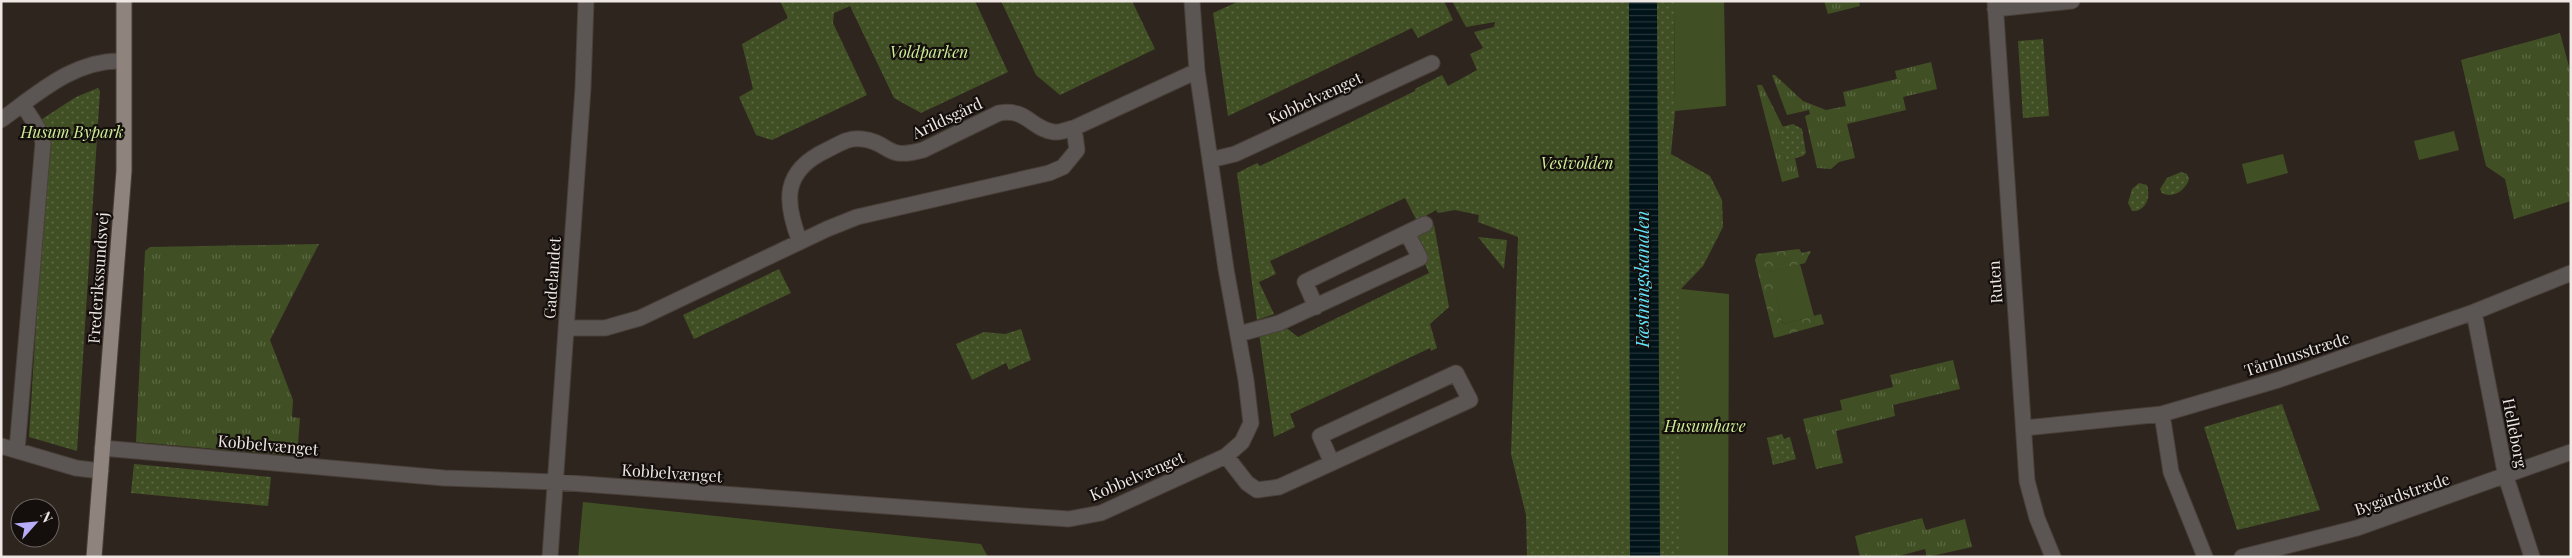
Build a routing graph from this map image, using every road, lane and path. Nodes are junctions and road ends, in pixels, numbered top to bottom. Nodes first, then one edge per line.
1 (124, 1) edge
2 (586, 1) edge
3 (1192, 1) edge
4 (2072, 1) edge
5 (1995, 5) edge
6 (124, 61) junction
7 (1432, 63) dead end
8 (1197, 71) junction
9 (23, 104) junction
10 (1, 120) edge
11 (1074, 128) junction
12 (1210, 160) junction
13 (1425, 224) dead end
14 (1408, 233) junction
15 (800, 242) junction
16 (2571, 273) edge
17 (1316, 308) junction
18 (2474, 312) junction
19 (566, 328) junction
20 (1239, 334) junction
21 (2162, 414) junction
22 (2024, 428) junction
23 (102, 448) junction
24 (7, 451) edge
25 (2571, 452) edge
26 (1226, 456) junction
27 (1332, 463) junction
28 (101, 471) junction
29 (2506, 477) junction
30 (556, 482) junction
31 (94, 557) edge
32 (550, 557) edge
33 (2054, 557) edge
34 (2205, 557) edge
35 (2242, 557) edge
36 (2532, 557) edge

1 - 6 main road, Frederikssundsvej
2 - 19 street, Gadelandet
3 - 8 street, Kobbelvænget
4 - 5 street
5 - 22 street, Ruten
6 - 9 street
6 - 23 main road, Frederikssundsvej
7 - 12 street, Kobbelvænget
8 - 11 street, Arildsgård
8 - 12 street, Kobbelvænget
9 - 10 street
9 - 24 street
11 - 15 street
11 - 15 street, Arildsgård
12 - 20 street, Kobbelvænget
13 - 14 street
14 - 17 street
14 - 17 street
15 - 19 street
16 - 18 street, Tårnhusstræde
17 - 20 street
18 - 21 street, Tårnhusstræde
18 - 29 street, Helleborg
19 - 30 street, Gadelandet
20 - 26 street, Kobbelvænget
21 - 22 street, Tårnhusstræde
21 - 34 street
22 - 33 street, Ruten
23 - 28 main road, Frederikssundsvej
23 - 30 street, Kobbelvænget
24 - 28 street
25 - 29 street, Bygårdstræde
26 - 27 street
26 - 30 street, Kobbelvænget
27 - 27 street
28 - 31 main road, Frederikssundsvej
29 - 35 street, Bygårdstræde
29 - 36 street, Helleborg
30 - 32 street, Gadelandet

